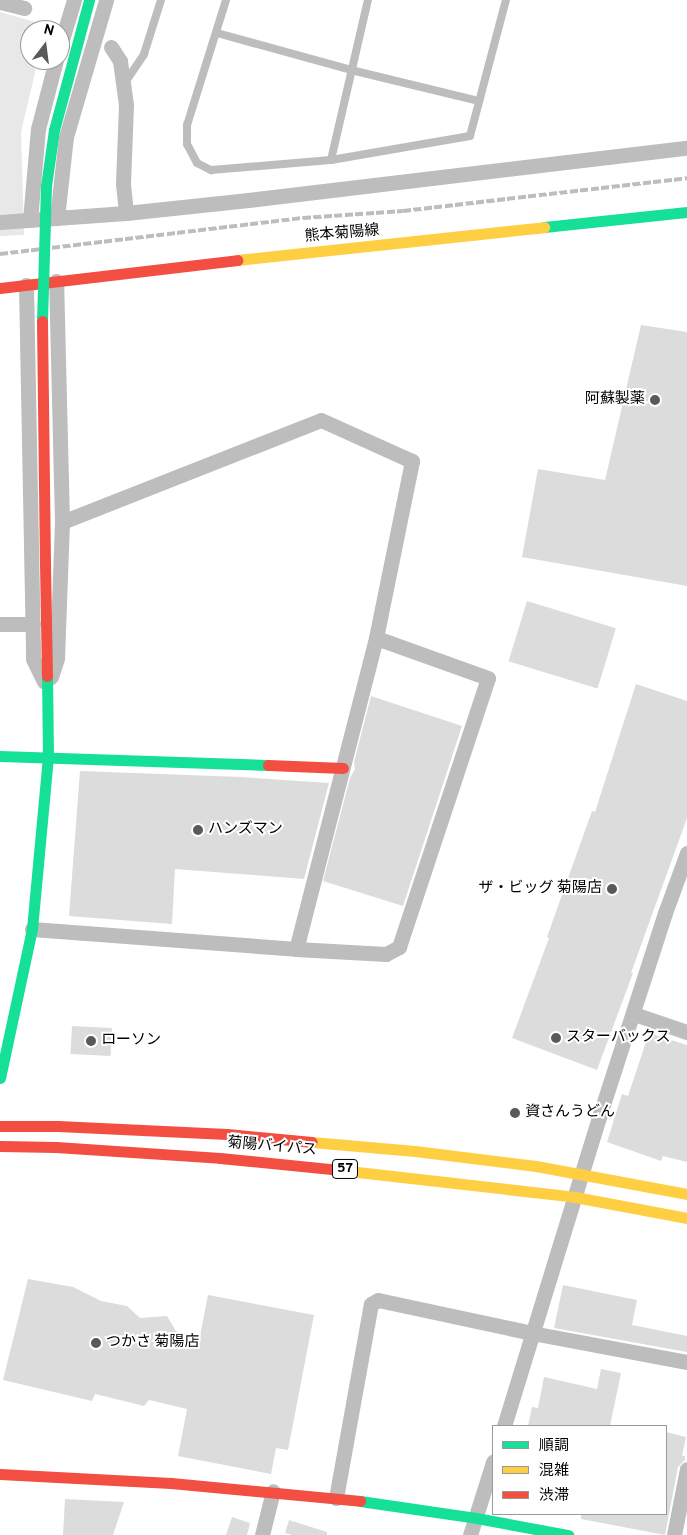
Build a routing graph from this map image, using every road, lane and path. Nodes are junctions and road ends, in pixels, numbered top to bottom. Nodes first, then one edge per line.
1 (74, 0) edge
2 (89, 0) edge
3 (106, 0) edge
4 (161, 0) edge
5 (226, 0) edge
6 (368, 0) edge
7 (506, 0) edge
8 (0, 2) edge
9 (24, 8) dead end
10 (68, 20) edge
11 (217, 33) junction
12 (112, 47) dead end
13 (53, 70) edge
14 (351, 70) junction
15 (124, 84) junction
16 (479, 101) junction
17 (687, 148) edge
18 (331, 160) junction
19 (687, 212) edge
20 (126, 213) junction
21 (57, 218) junction
22 (30, 220) junction
23 (0, 222) edge
24 (56, 281) junction
25 (26, 285) junction
26 (0, 288) edge
27 (62, 522) junction
28 (0, 624) edge
29 (33, 624) junction
30 (376, 638) junction
31 (47, 691) junction
32 (0, 756) edge
33 (48, 756) junction
34 (343, 768) junction
35 (687, 853) edge
36 (32, 929) junction
37 (296, 950) junction
38 (634, 1014) junction
39 (687, 1032) edge
40 (0, 1078) edge
41 (0, 1126) edge
42 (0, 1146) edge
43 (582, 1174) junction
44 (687, 1194) edge
45 (574, 1197) junction
46 (687, 1218) edge
47 (532, 1333) junction
48 (687, 1362) edge
49 (504, 1425) edge
50 (492, 1465) edge
51 (687, 1469) edge
52 (0, 1474) edge
53 (272, 1491) junction
54 (336, 1498) junction
55 (476, 1518) junction
56 (262, 1535) edge
57 (470, 1535) edge
58 (568, 1535) edge
59 (674, 1535) edge

1 - 10 street
2 - 31 main road, bridge
3 - 21 street
4 - 15 lane
5 - 11 lane
6 - 14 lane
7 - 16 lane
8 - 9 street
11 - 14 lane
11 - 18 lane
12 - 15 street
13 - 22 street
14 - 16 lane
14 - 18 lane
15 - 20 street
16 - 18 lane
17 - 20 street
19 - 24 main road, 熊本菊陽線
20 - 21 street
21 - 22 street
22 - 23 street
24 - 25 main road, 熊本菊陽線
24 - 27 street
25 - 26 main road, 熊本菊陽線
25 - 29 street
27 - 30 street
27 - 31 street
28 - 29 street
29 - 31 street
30 - 34 street
30 - 37 street
31 - 33 main road
32 - 33 main road
33 - 34 main road
33 - 36 main road
34 - 37 street
35 - 38 street
36 - 37 street
36 - 40 main road
38 - 39 street
38 - 43 street
41 - 43 main road, 菊陽バイパス / 57
42 - 45 main road, 菊陽バイパス / 57
43 - 44 main road, 菊陽バイパス / 57
43 - 45 street
45 - 46 main road, 菊陽バイパス / 57
45 - 47 street
47 - 48 street
47 - 49 street
47 - 54 street
50 - 55 street
51 - 59 street
52 - 53 main road
53 - 54 main road
53 - 56 street
54 - 55 main road
55 - 57 street
55 - 58 main road

